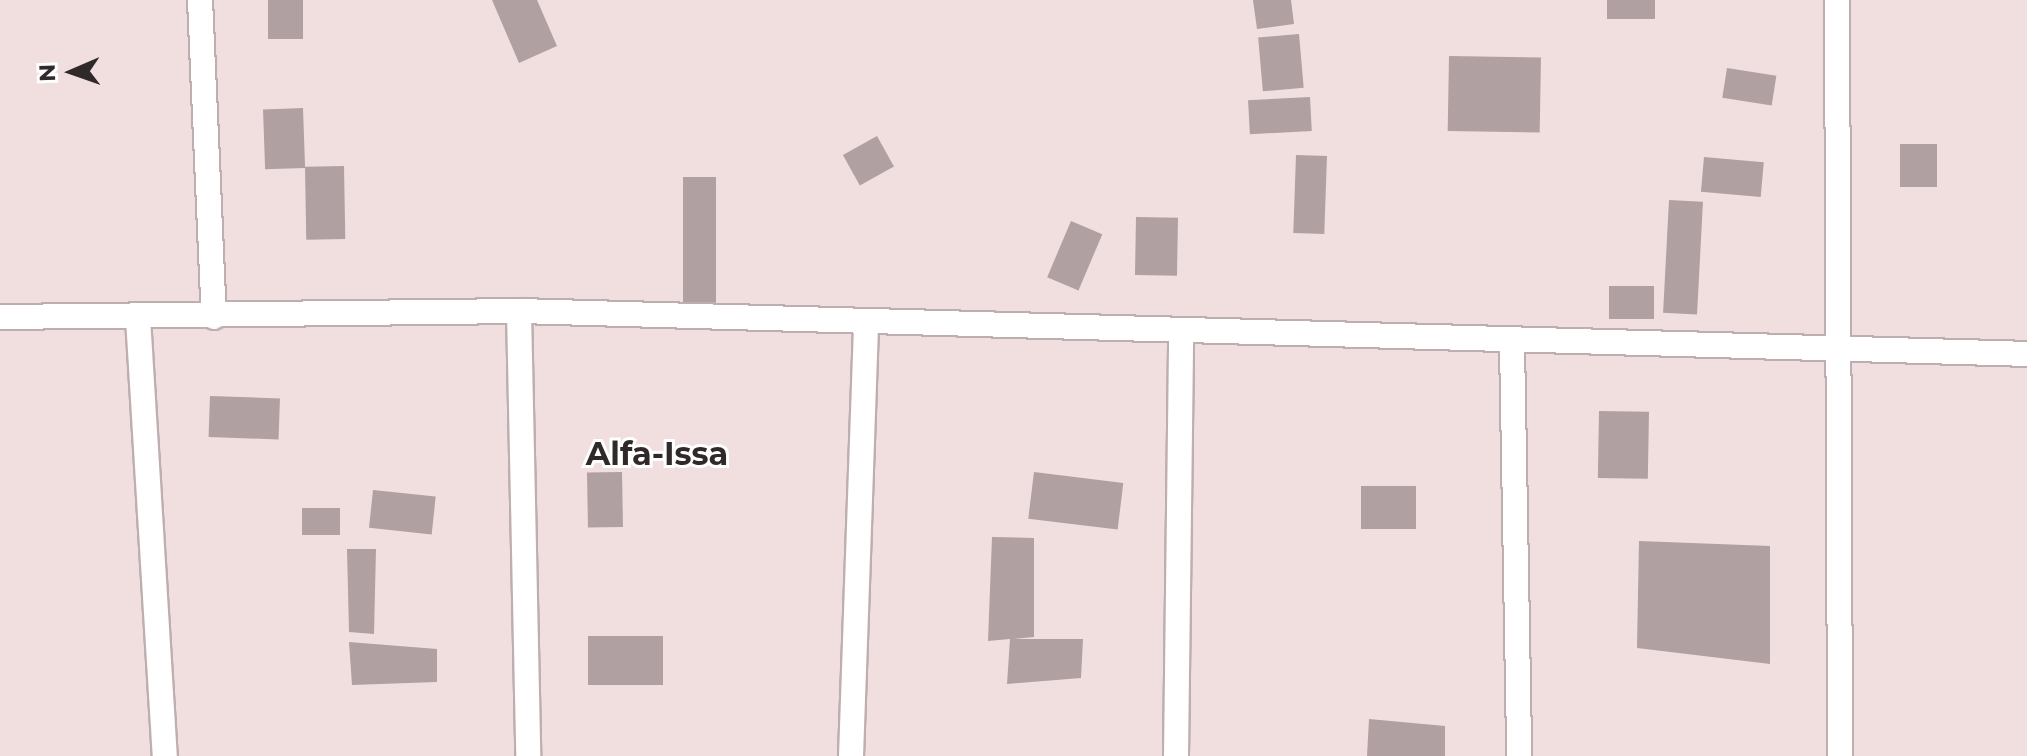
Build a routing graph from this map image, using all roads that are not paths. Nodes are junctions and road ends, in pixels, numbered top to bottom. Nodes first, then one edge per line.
1 (200, 0) edge
2 (1837, 0) edge
3 (519, 311) junction
4 (0, 317) edge
5 (214, 317) junction
6 (138, 318) junction
7 (866, 321) junction
8 (1181, 335) junction
9 (1512, 343) junction
10 (1843, 350) junction
11 (2027, 354) edge
12 (165, 756) edge
13 (528, 756) edge
14 (851, 756) edge
15 (1176, 756) edge
16 (1519, 756) edge
17 (1840, 756) edge

1 - 5 street
2 - 10 street
3 - 5 street
3 - 7 street
3 - 13 street
4 - 6 street
5 - 6 street
6 - 12 street
7 - 8 street
7 - 14 street
8 - 9 street
8 - 15 street
9 - 10 street
9 - 16 street
10 - 11 street
10 - 17 street

